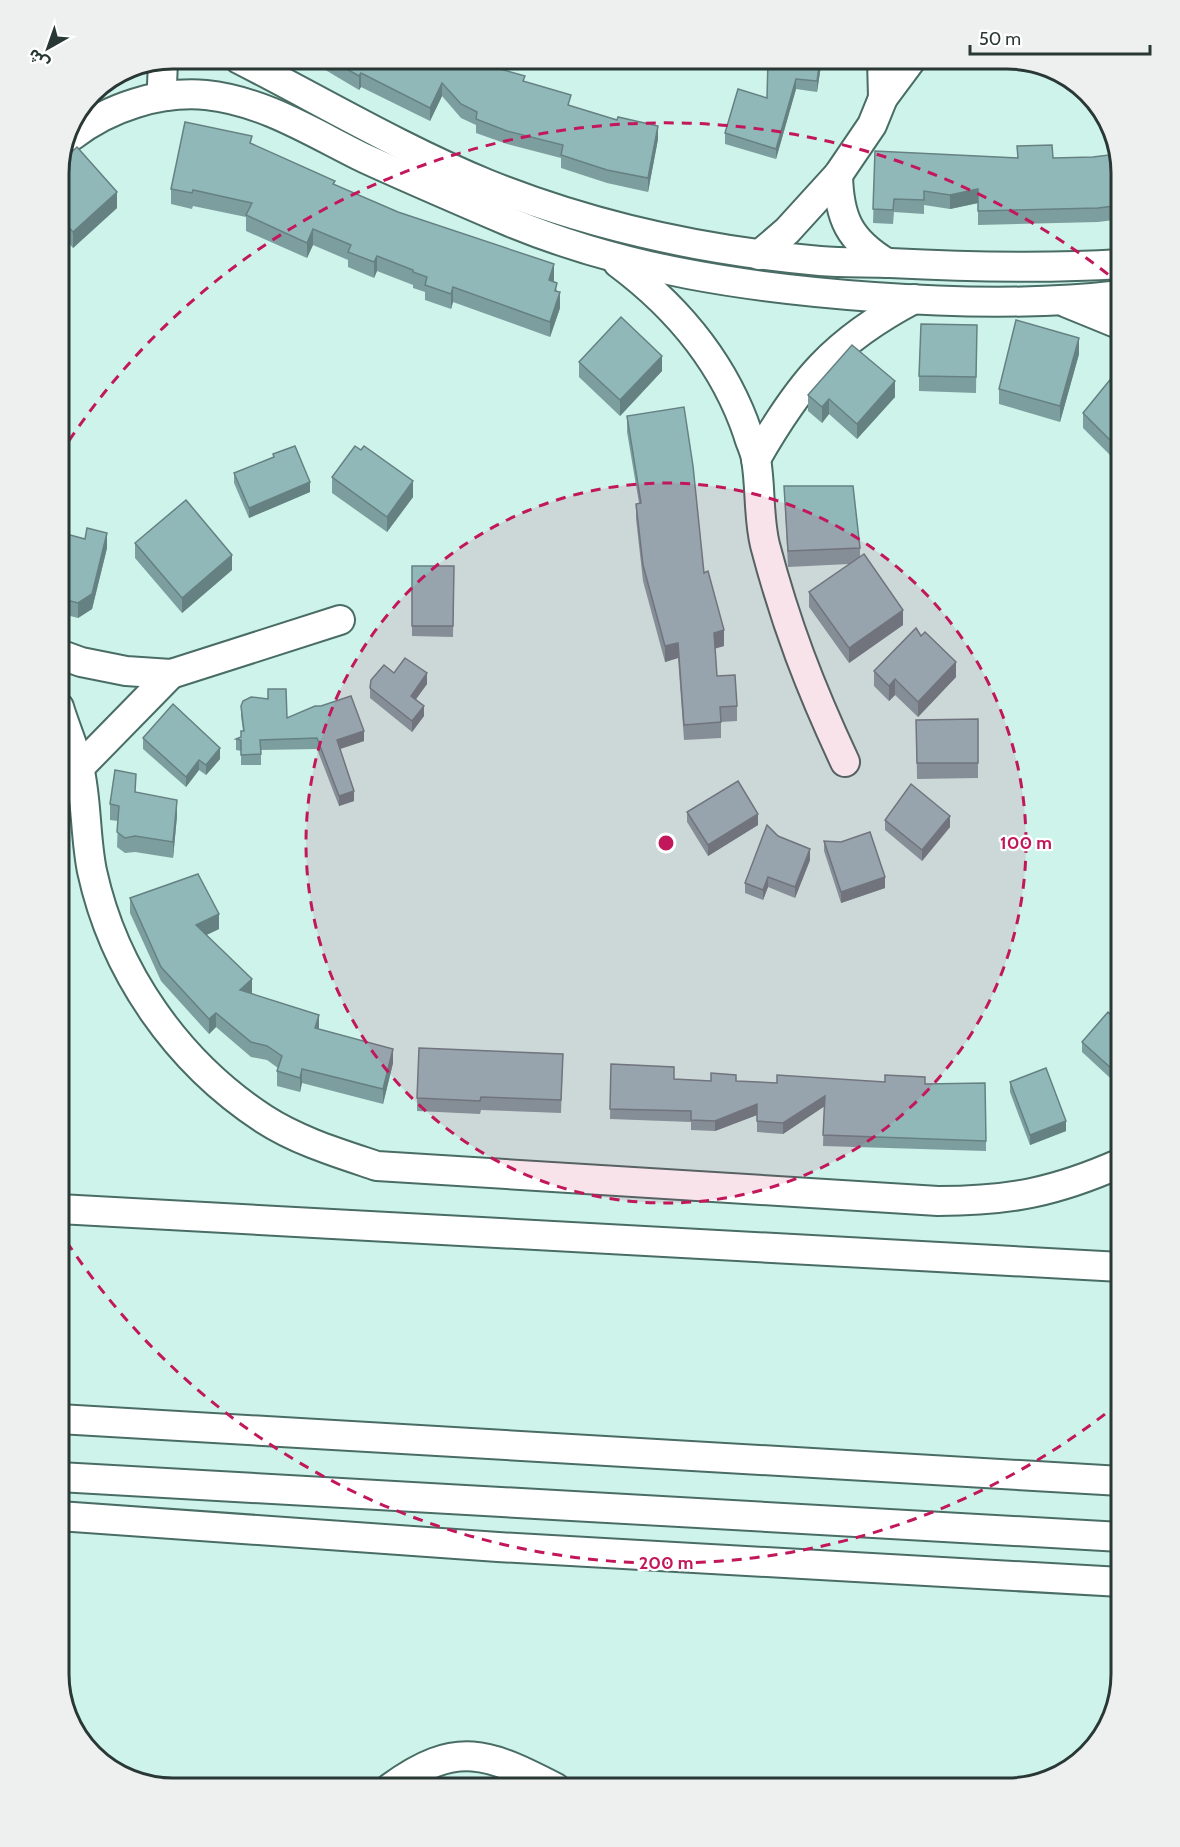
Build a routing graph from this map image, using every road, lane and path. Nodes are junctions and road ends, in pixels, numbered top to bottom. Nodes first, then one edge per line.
1 (260, 69) edge
2 (882, 69) edge
3 (905, 69) edge
4 (163, 70) edge
5 (166, 96) junction
6 (883, 98) junction
7 (78, 133) edge
8 (838, 175) junction
9 (626, 230) junction
10 (759, 255) junction
11 (613, 259) junction
12 (887, 263) junction
13 (1111, 264) edge
14 (990, 268) junction
15 (1111, 296) edge
16 (914, 299) junction
17 (1060, 300) junction
18 (994, 302) junction
19 (1111, 321) edge
20 (756, 459) junction
21 (340, 620) dead end
22 (69, 658) edge
23 (171, 674) junction
24 (69, 738) edge
25 (845, 762) dead end
26 (79, 768) junction
27 (1111, 1168) edge
28 (69, 1210) edge
29 (1111, 1266) edge
30 (69, 1420) edge
31 (69, 1478) edge
32 (1111, 1480) edge
33 (69, 1517) edge
34 (1111, 1537) edge
35 (1111, 1581) edge
36 (403, 1778) edge
37 (536, 1778) edge

1 - 9 street
2 - 6 street
3 - 6 street
4 - 5 street
5 - 7 street
5 - 11 street
6 - 8 street
8 - 10 street
8 - 12 street
9 - 10 street
9 - 11 street
10 - 12 street
11 - 16 street
11 - 20 street
12 - 14 street
13 - 14 street
14 - 18 street
15 - 17 street
16 - 18 street
16 - 20 street
17 - 18 street
17 - 19 street
20 - 25 street
21 - 23 street
22 - 23 street
23 - 26 street
24 - 26 street
26 - 27 street
28 - 29 street
30 - 32 street
31 - 34 street
33 - 35 street
36 - 37 street

